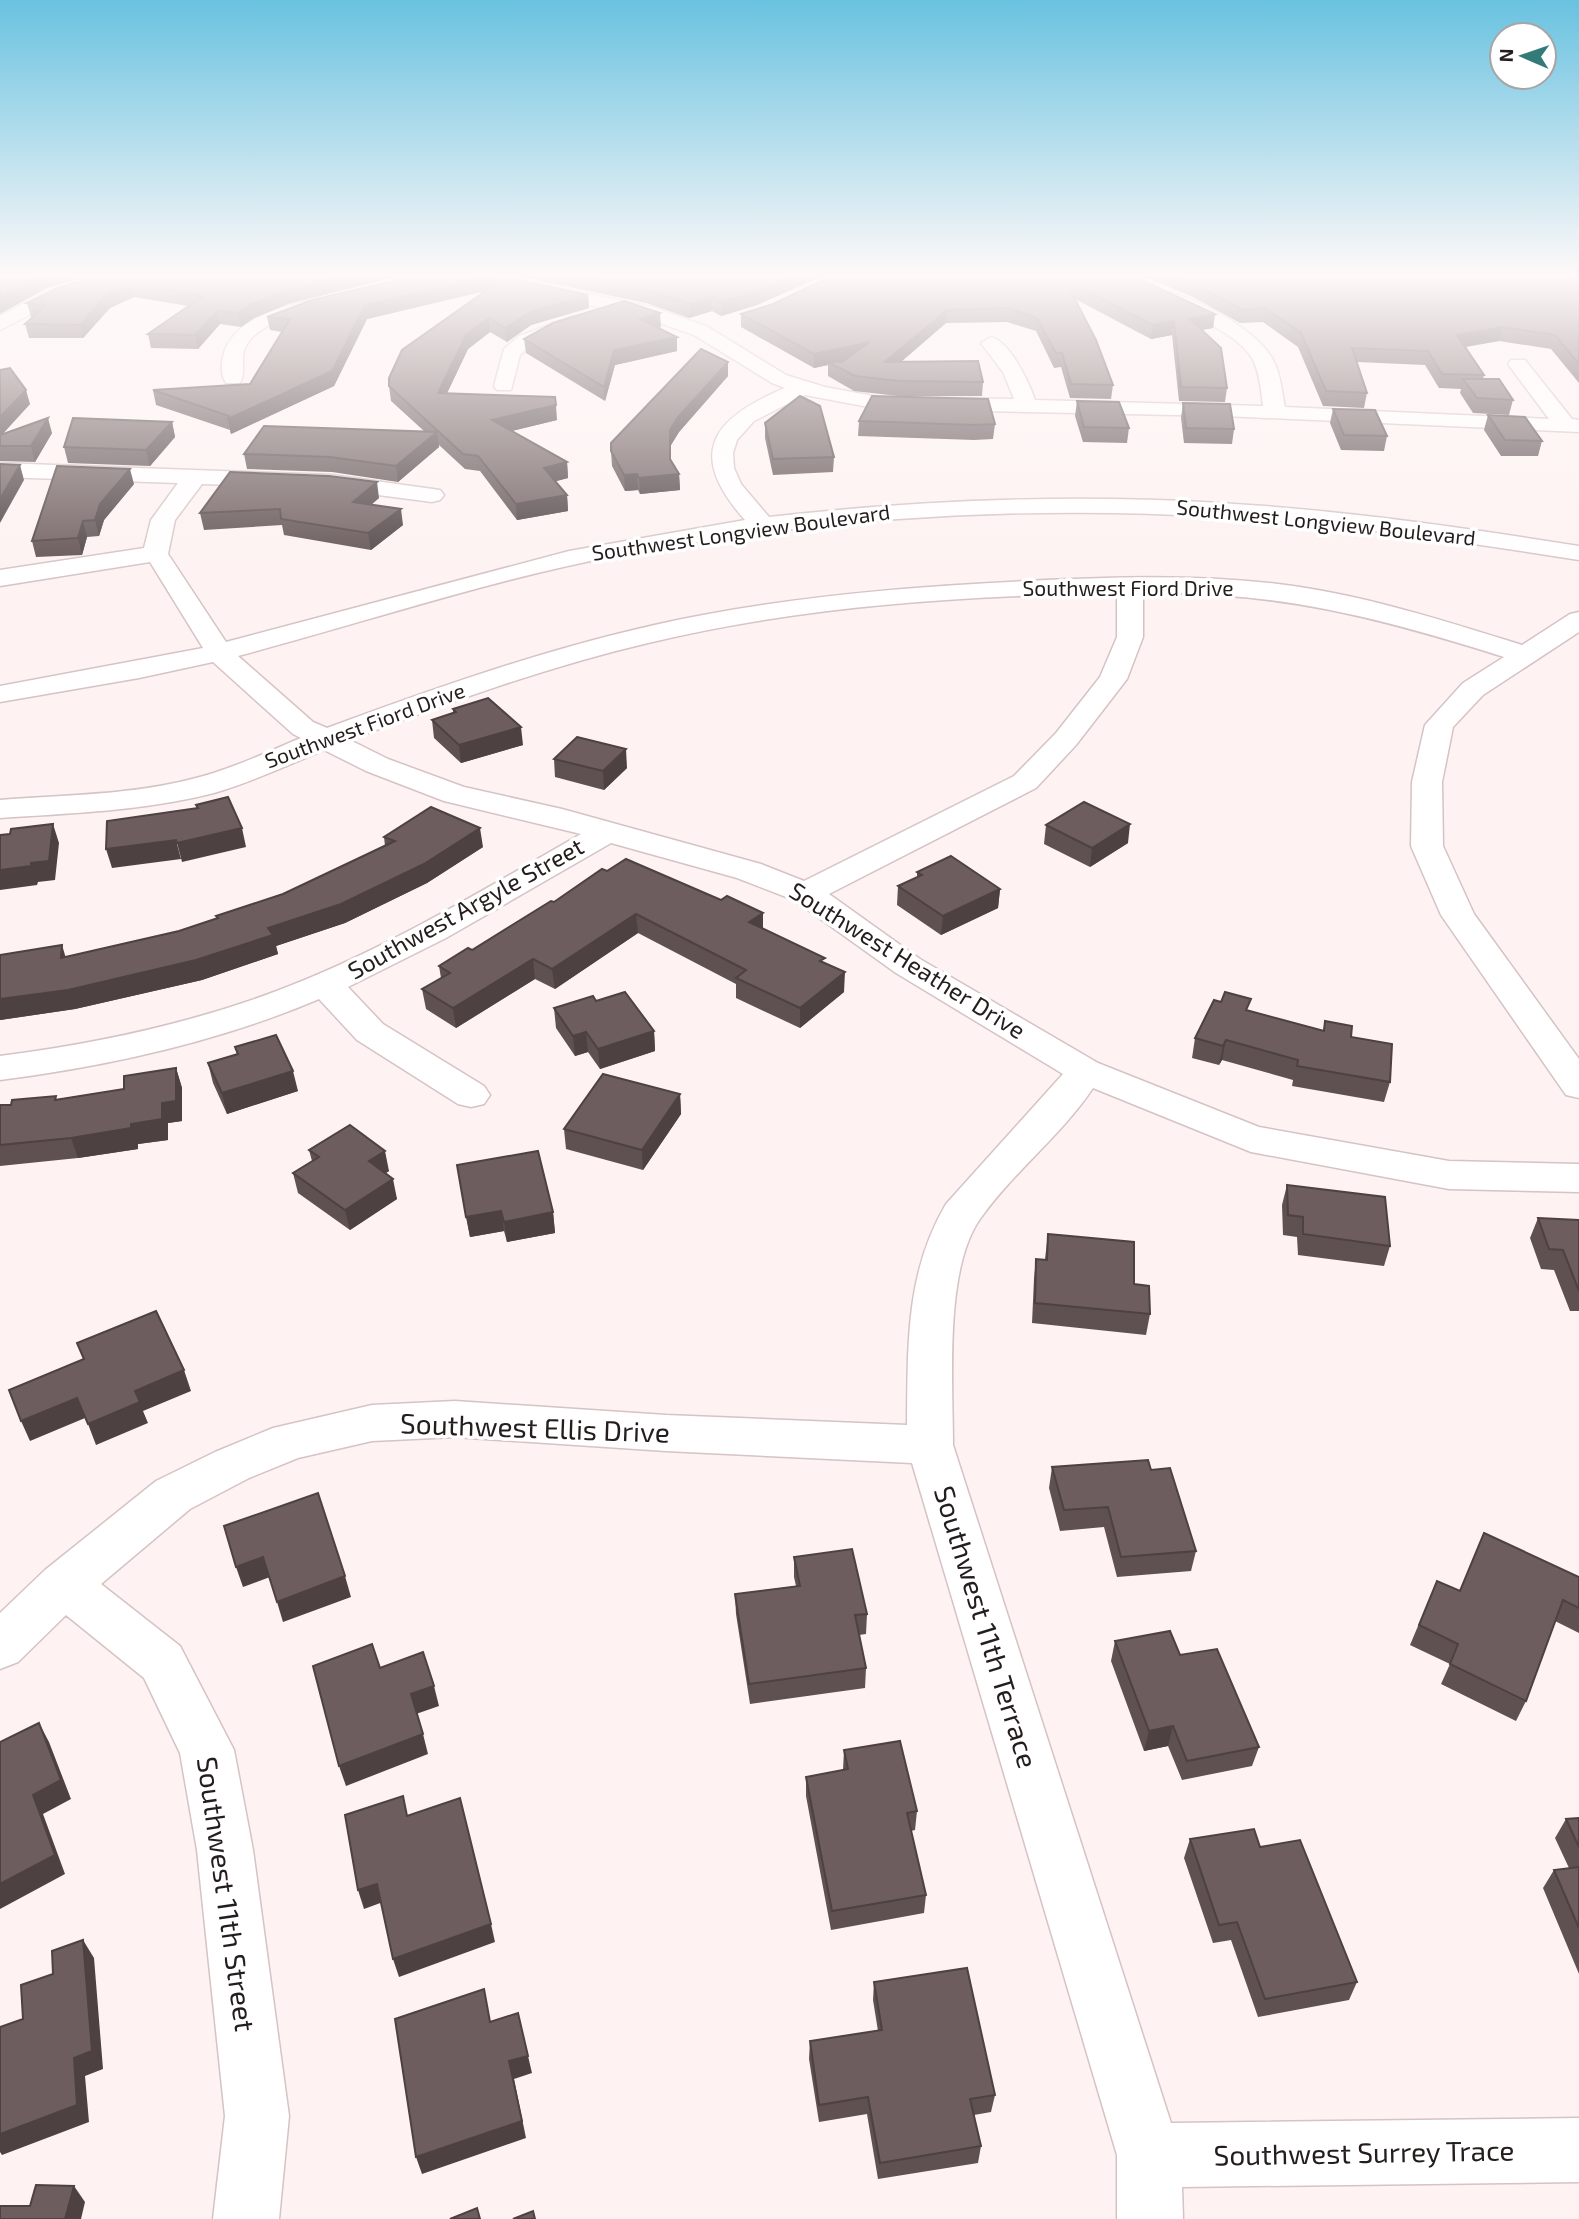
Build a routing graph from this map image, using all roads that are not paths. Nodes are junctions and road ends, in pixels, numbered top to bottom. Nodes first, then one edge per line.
1 (506, 379) edge
2 (778, 379) edge
3 (1017, 379) edge
4 (1268, 379) edge
5 (1531, 379) edge
6 (504, 386) dead end
7 (803, 388) junction
8 (1027, 407) junction
9 (1275, 412) junction
10 (1572, 425) edge
11 (0, 470) edge
12 (195, 478) junction
13 (432, 495) dead end
14 (763, 525) junction
15 (1579, 553) edge
16 (156, 554) junction
17 (0, 578) edge
18 (1130, 586) junction
19 (725, 619) junction
20 (1579, 620) edge
21 (746, 641) dead end
22 (219, 653) junction
23 (1525, 655) junction
24 (0, 694) edge
25 (326, 739) junction
26 (0, 808) edge
27 (607, 832) junction
28 (806, 893) junction
29 (325, 984) junction
30 (0, 1068) edge
31 (1085, 1071) junction
32 (1579, 1087) edge
33 (471, 1095) dead end
34 (1579, 1178) edge
35 (930, 1444) junction
36 (63, 1585) junction
37 (0, 1646) edge
38 (1579, 2150) edge
39 (1149, 2155) junction
40 (246, 2219) edge
41 (1150, 2219) edge

1 - 6 street
2 - 7 street
3 - 8 street
4 - 9 street
5 - 10 street
7 - 8 street
7 - 14 street
8 - 9 street
9 - 10 street
11 - 12 street
12 - 13 street
12 - 16 street
14 - 15 street, Southwest Longview Boulevard
14 - 22 street, Southwest Longview Boulevard
16 - 17 street
16 - 22 street, Southwest Heather Drive
18 - 19 street, Southwest Fiord Drive
18 - 23 street, Southwest Fiord Drive
18 - 28 street
19 - 21 street
19 - 25 street, Southwest Fiord Drive
20 - 23 street
22 - 24 street, Southwest Longview Boulevard
22 - 25 street, Southwest Heather Drive
23 - 32 street
25 - 26 street, Southwest Fiord Drive
25 - 27 street, Southwest Heather Drive
27 - 28 street, Southwest Heather Drive
27 - 29 street, Southwest Argyle Street
28 - 31 street, Southwest Heather Drive
29 - 30 street, Southwest Argyle Street
29 - 33 street
31 - 34 street, Southwest Heather Drive
31 - 35 street, Southwest 11th Terrace
35 - 36 street, Southwest Ellis Drive
35 - 39 street, Southwest 11th Terrace
36 - 37 street, Southwest Ellis Drive
36 - 40 street, Southwest 11th Street
38 - 39 street, Southwest Surrey Trace
39 - 41 street, Southwest 11th Terrace

